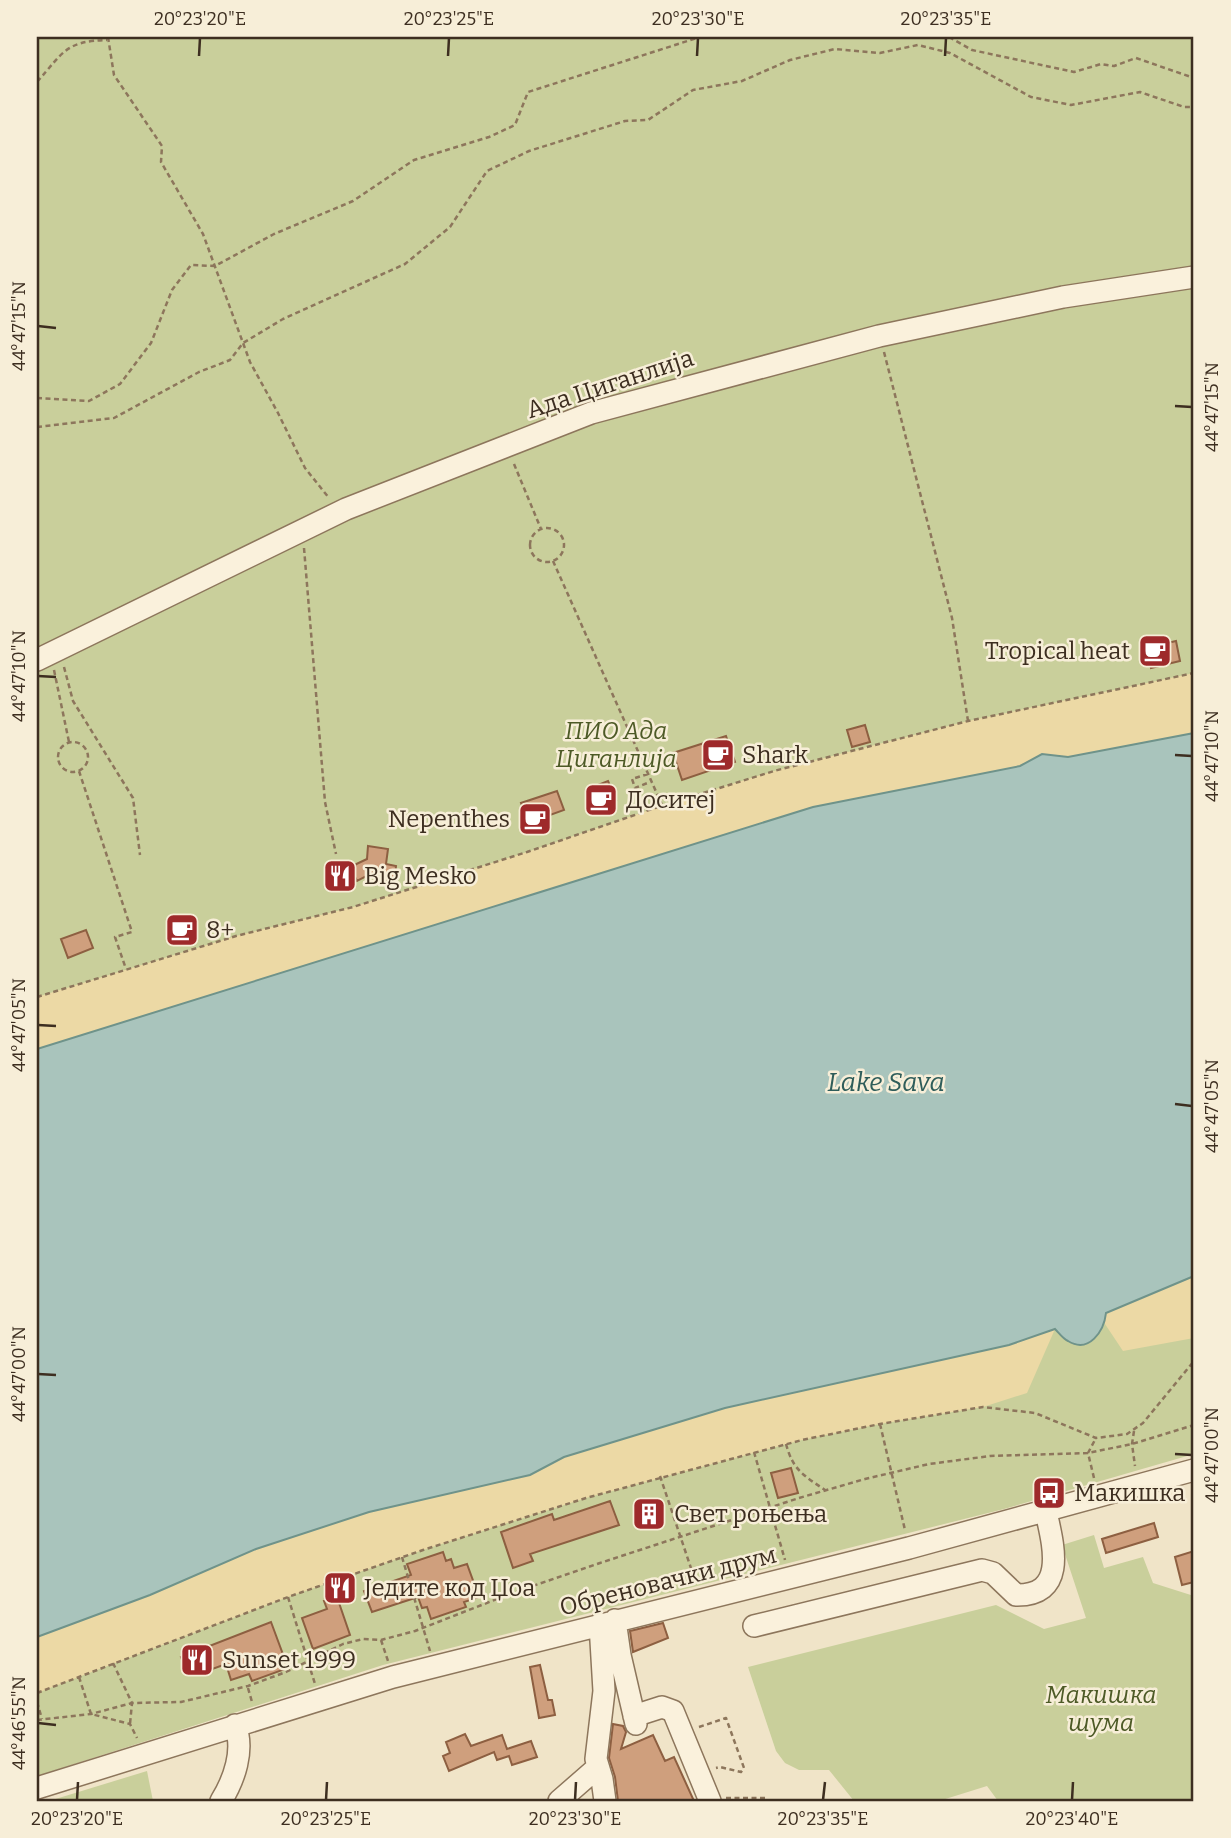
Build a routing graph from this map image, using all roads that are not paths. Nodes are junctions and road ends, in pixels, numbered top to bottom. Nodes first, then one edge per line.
1 (1194, 277) edge
2 (49, 654) edge
3 (1194, 1469) edge
4 (1046, 1512) junction
5 (608, 1622) junction
6 (754, 1626) dead end
7 (235, 1725) junction
8 (598, 1767) junction
9 (37, 1788) edge
10 (709, 1800) edge
11 (221, 1801) edge
12 (559, 1801) edge
13 (606, 1801) edge

1 - 2 street, Ада Циганлија
3 - 4 street, Обреновачки друм
4 - 5 street, Обреновачки друм
4 - 6 street
5 - 7 street, Обреновачки друм
5 - 8 street
5 - 10 street
7 - 9 street, Обреновачки друм
7 - 11 street
8 - 12 street
8 - 13 street

